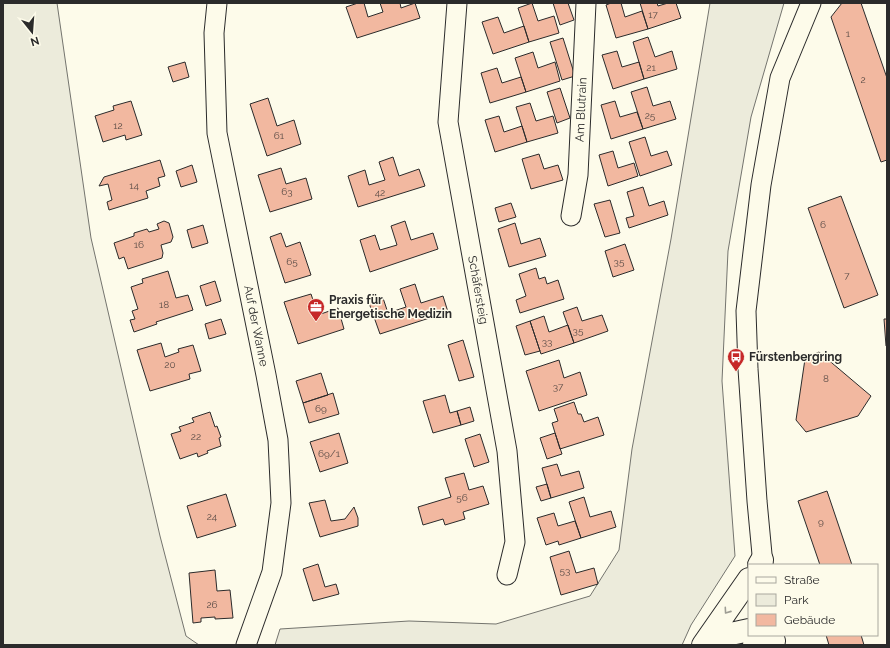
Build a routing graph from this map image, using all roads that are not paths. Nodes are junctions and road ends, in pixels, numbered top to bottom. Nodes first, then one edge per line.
1 (217, 3) edge
2 (457, 3) edge
3 (586, 3) edge
4 (811, 3) edge
5 (571, 216) dead end
6 (761, 563) edge
7 (507, 575) dead end
8 (748, 580) edge
9 (748, 630) edge
10 (704, 644) edge
11 (246, 645) edge

1 - 11 street, Auf der Wanne
2 - 7 street, Schäfersteig
3 - 5 street, Am Blutrain
4 - 6 street
8 -> 10 main road
9 - 10 main road

